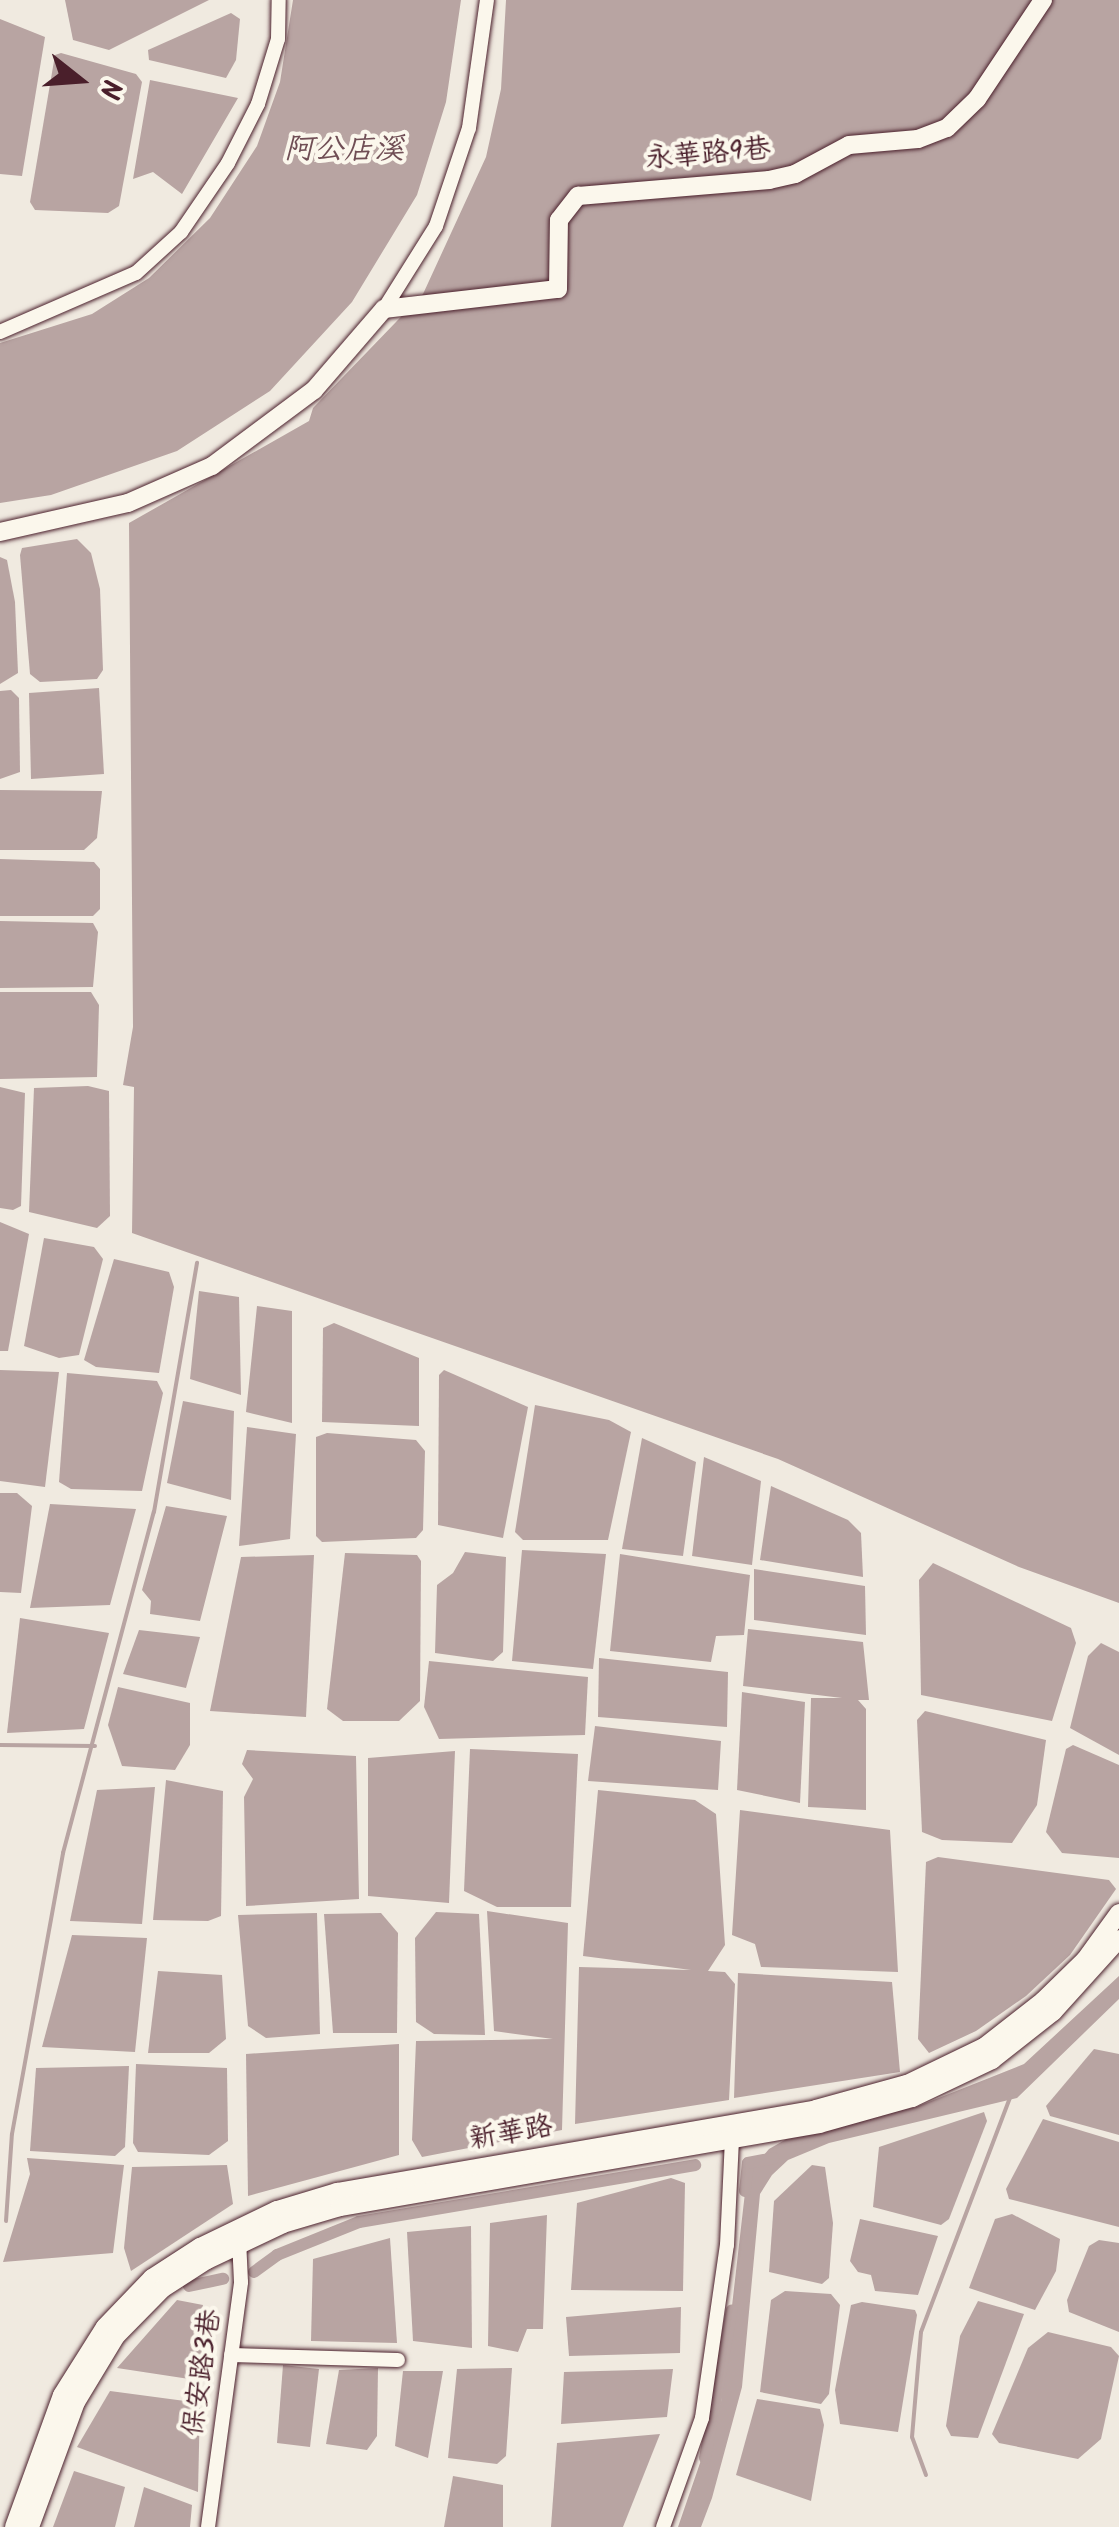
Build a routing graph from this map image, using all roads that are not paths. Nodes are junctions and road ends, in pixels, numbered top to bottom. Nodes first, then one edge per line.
1 (279, 0) edge
2 (487, 0) edge
3 (1043, 0) edge
4 (384, 309) junction
5 (0, 332) edge
6 (0, 532) edge
7 (1119, 1913) edge
8 (1119, 1939) edge
9 (732, 2139) junction
10 (240, 2236) junction
11 (231, 2355) junction
12 (398, 2360) dead end
13 (14, 2527) edge
14 (30, 2527) edge
15 (208, 2527) edge
16 (663, 2527) edge

1 - 5 street
2 - 4 street
3 - 4 street, 永華路9巷
4 - 6 street
7 - 10 street, 新華路
8 - 9 street, 新華路
9 - 10 street, 新華路
9 - 16 street
10 - 11 street, 保安路3巷
10 - 13 street, 新華路
10 - 14 street, 新華路
11 - 12 street
11 - 15 street, 保安路3巷

